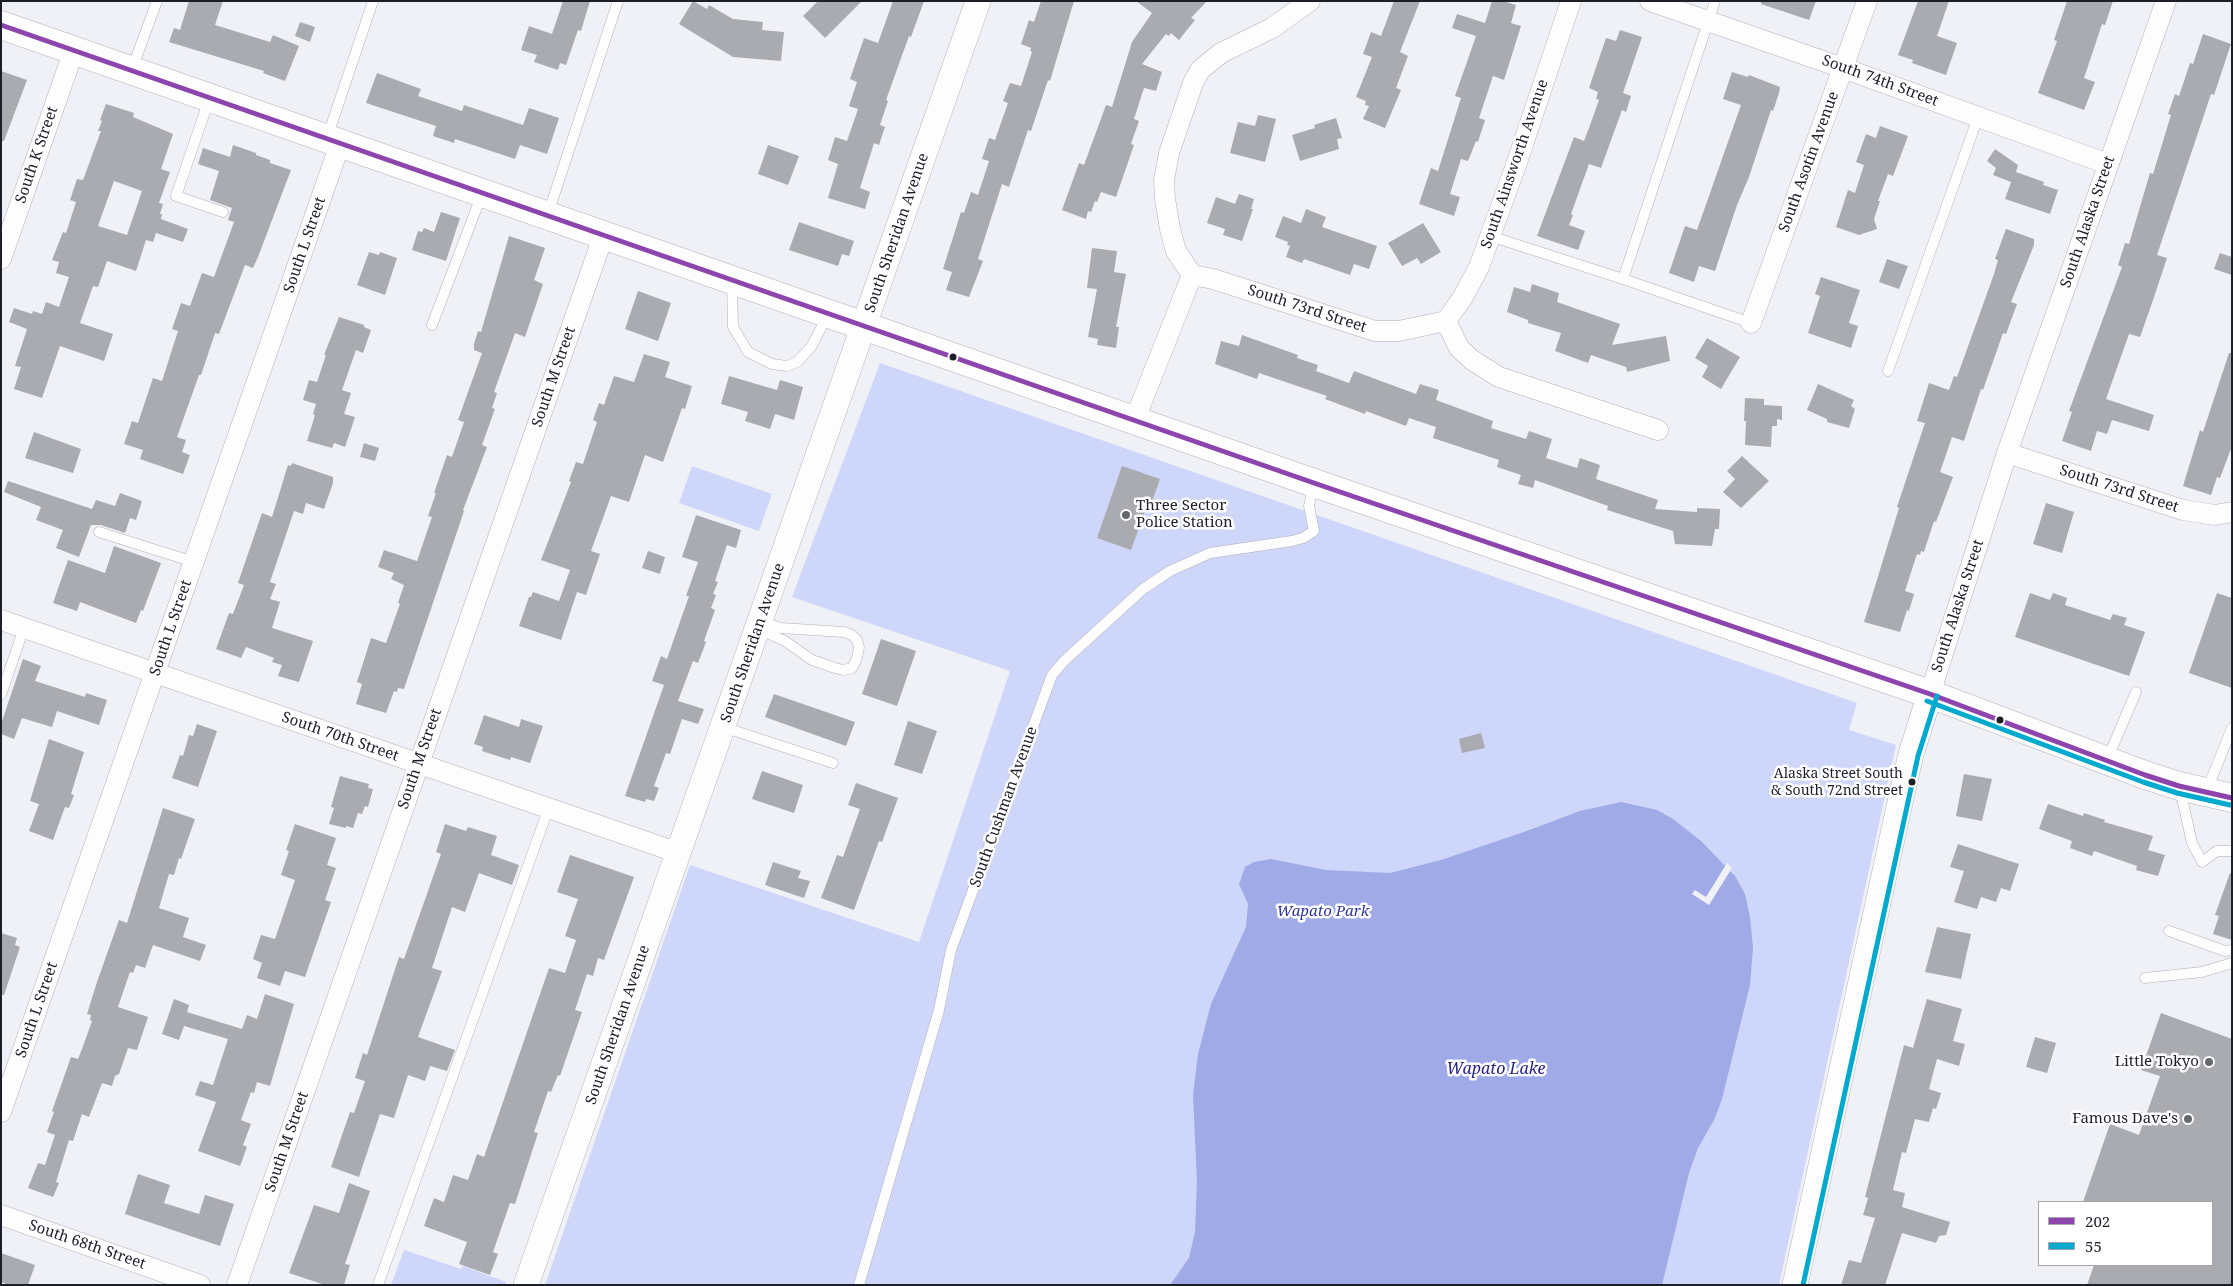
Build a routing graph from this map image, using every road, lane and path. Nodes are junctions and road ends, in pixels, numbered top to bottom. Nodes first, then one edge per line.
1 (157, 1) edge
2 (373, 1) edge
3 (618, 1) edge
4 (978, 1) edge
5 (1310, 1) edge
6 (1571, 1) edge
7 (1650, 1) edge
8 (1715, 1) edge
9 (1867, 1) edge
10 (2166, 1) edge
11 (1708, 21) junction
12 (1, 25) edge
13 (74, 50) junction
14 (1843, 68) junction
15 (132, 70) junction
16 (209, 98) junction
17 (1978, 117) junction
18 (333, 141) junction
19 (2108, 164) junction
20 (482, 193) junction
21 (223, 212) dead end
22 (547, 215) junction
23 (604, 234) junction
24 (1490, 236) junction
25 (1, 259) edge
26 (1192, 275) junction
27 (732, 279) junction
28 (1623, 279) junction
29 (829, 313) junction
30 (1446, 321) junction
31 (1751, 323) joint
32 (432, 325) dead end
33 (865, 325) junction
34 (1888, 371) dead end
35 (1135, 419) junction
36 (1658, 430) dead end
37 (2007, 454) junction
38 (1314, 483) junction
39 (2232, 512) edge
40 (99, 532) dead end
41 (194, 562) junction
42 (1, 620) edge
43 (759, 625) junction
44 (24, 628) junction
45 (155, 673) junction
46 (2136, 692) dead end
47 (1930, 694) junction
48 (1, 695) edge
49 (723, 727) junction
50 (2232, 728) edge
51 (2107, 760) junction
52 (833, 763) dead end
53 (419, 764) junction
54 (2179, 786) junction
55 (2219, 795) edge
56 (548, 808) junction
57 (2232, 851) edge
58 (679, 853) junction
59 (2169, 931) dead end
60 (2232, 950) edge
61 (2232, 963) edge
62 (2145, 978) dead end
63 (1, 1112) edge
64 (1, 1214) edge
65 (200, 1285) edge
66 (237, 1285) edge
67 (378, 1285) edge
68 (526, 1285) edge
69 (859, 1285) edge
70 (1795, 1285) edge

1 - 15 lane
2 - 18 lane
3 - 22 lane
4 - 33 street, South Sheridan Avenue
5 - 26 street
6 - 24 street, South Ainsworth Avenue
7 - 11 street, South 74th Street
8 - 11 lane
9 - 14 street, South Asotin Avenue
10 - 19 street, South Alaska Street
11 - 14 street, South 74th Street
11 - 28 lane
12 - 13 main road
13 - 15 main road
13 - 25 street, South K Street
14 - 17 street, South 74th Street
14 - 31 street, South Asotin Avenue
15 - 16 main road
16 - 18 main road
16 - 21 lane
17 - 19 street, South 74th Street
17 - 34 lane
18 - 20 main road
18 - 41 street, South L Street
19 - 37 street, South Alaska Street
20 - 22 main road
20 - 32 lane
22 - 23 main road
23 - 27 main road
23 - 53 street, South M Street
24 - 28 lane
24 - 30 street, South Ainsworth Avenue
26 - 30 street, South 73rd Street
26 - 35 street
27 - 29 main road
27 - 29 lane
28 - 31 lane
29 - 33 main road
30 - 36 street
33 - 35 main road
33 - 43 street, South Sheridan Avenue
35 - 38 main road
37 - 39 street, South 73rd Street
37 - 47 street, South Alaska Street
38 - 47 main road
38 - 69 lane, South Cushman Avenue
40 - 41 lane
41 - 45 street, South L Street
42 - 44 street, South 70th Street
43 - 43 lane
43 - 49 street, South Sheridan Avenue
44 - 45 street, South 70th Street
44 - 48 lane
45 - 53 street, South 70th Street
45 - 63 street, South L Street
46 - 51 lane
47 - 51 main road
47 - 70 street, South Alaska Street
49 - 52 lane
49 - 58 street, South Sheridan Avenue
50 - 55 lane
51 - 54 main road
53 - 56 street, South 70th Street
53 - 66 street, South M Street
54 - 55 main road
54 - 57 lane
56 - 58 street, South 70th Street
56 - 67 lane
58 - 68 street, South Sheridan Avenue
59 - 60 lane
61 - 62 lane
64 - 65 street, South 68th Street

